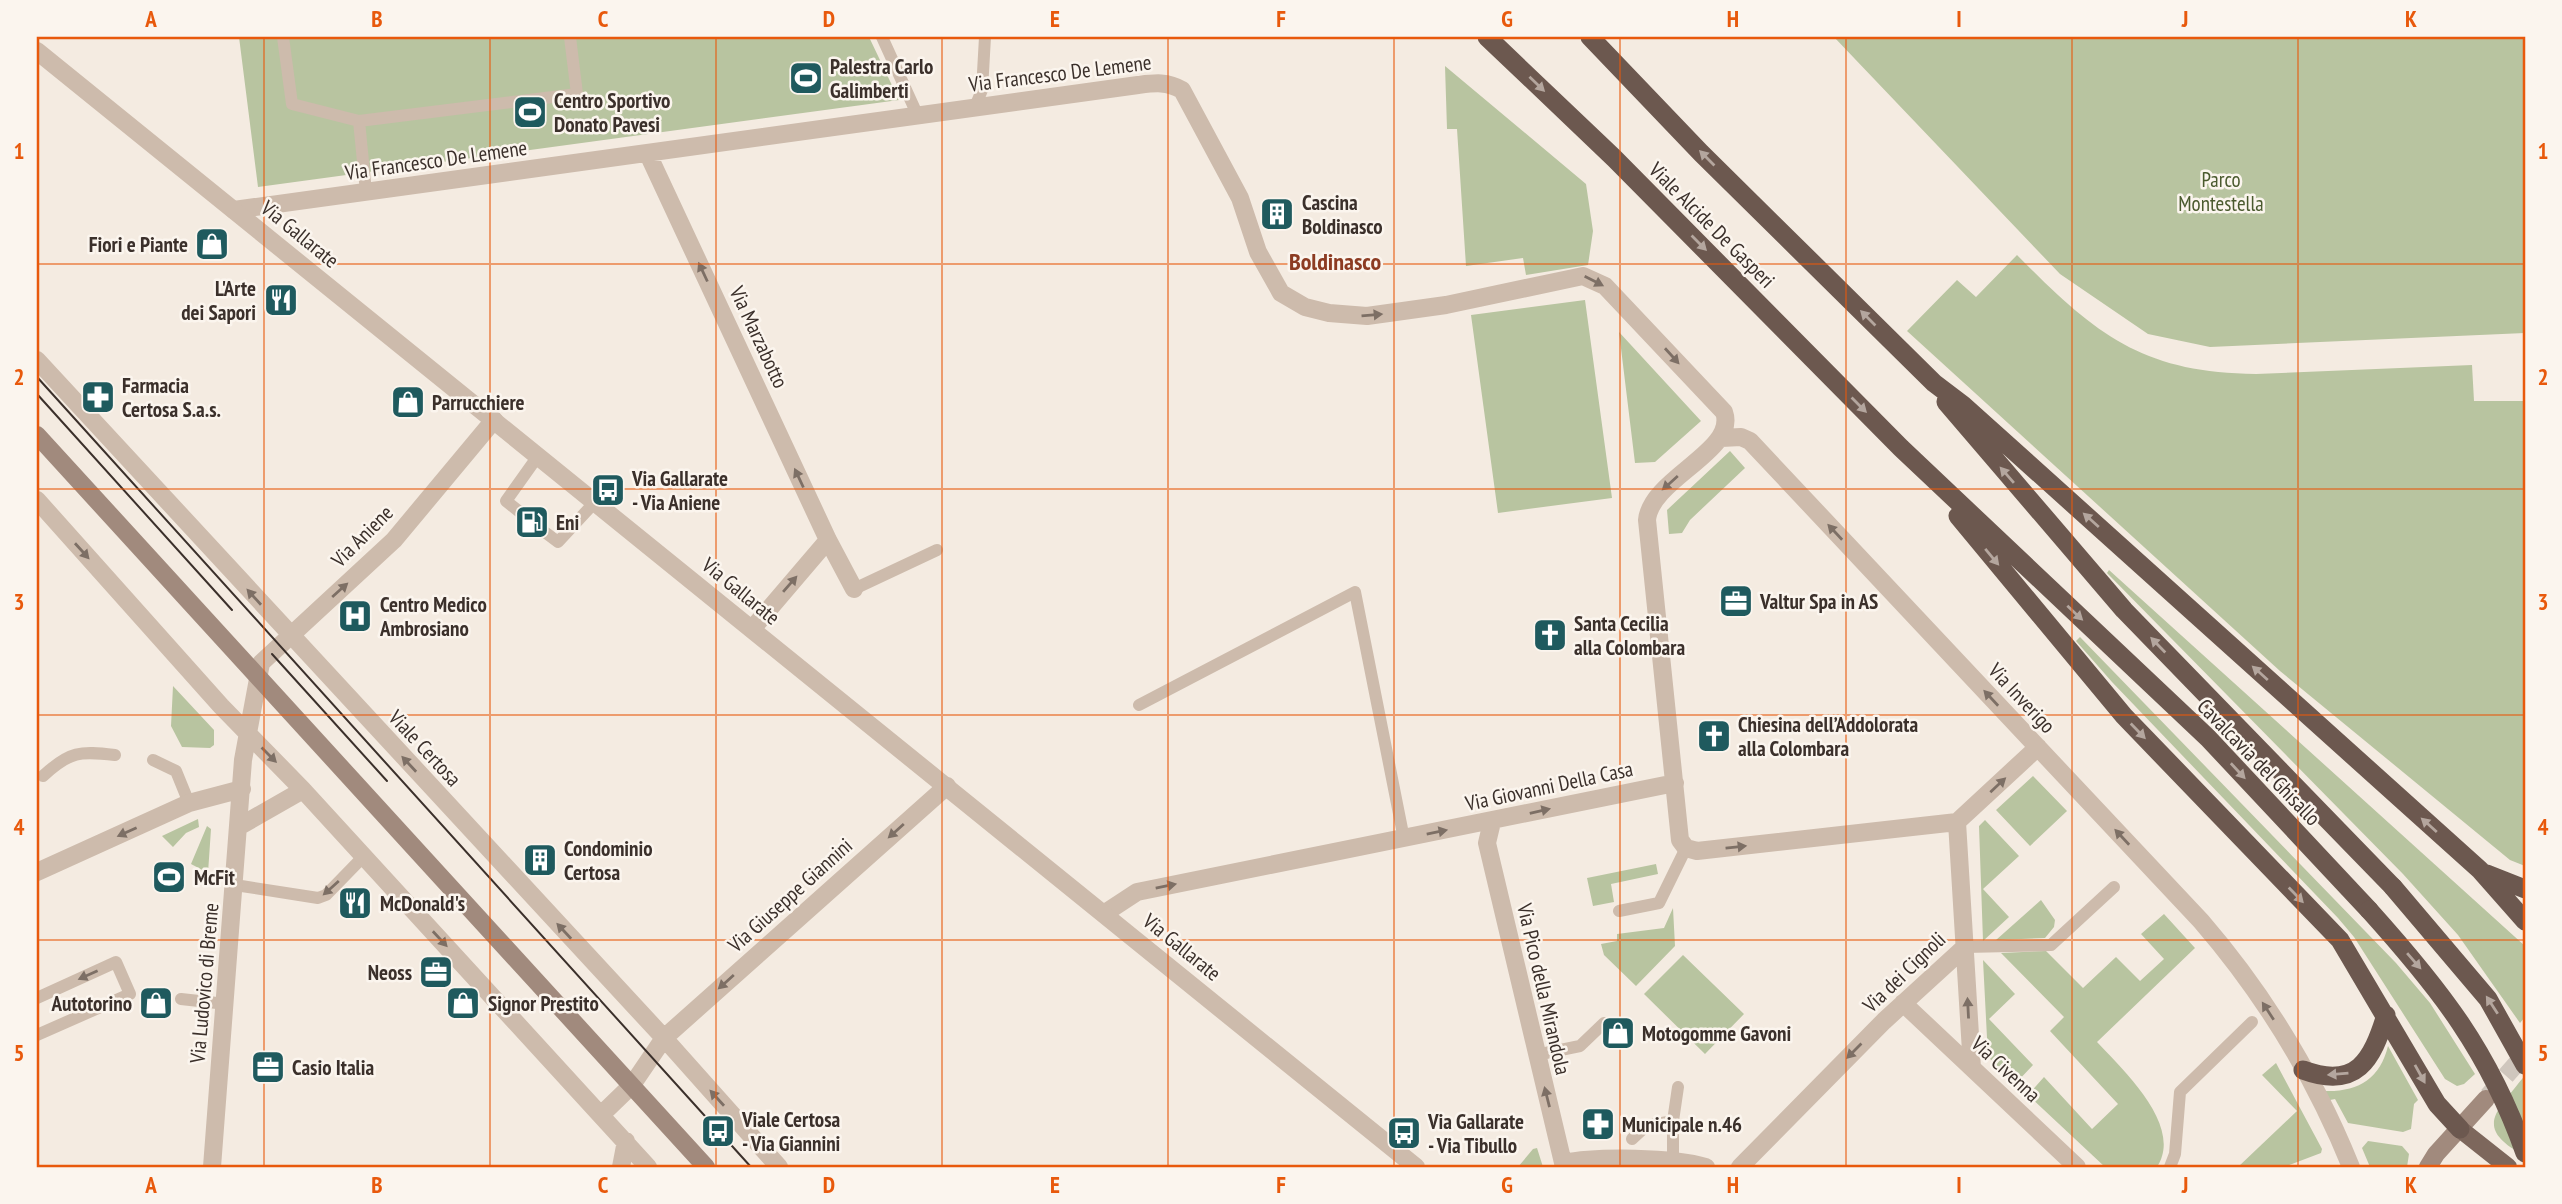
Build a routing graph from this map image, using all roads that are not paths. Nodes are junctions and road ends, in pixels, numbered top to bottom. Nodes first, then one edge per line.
1 (283, 37) edge
2 (570, 37) edge
3 (883, 37) edge
4 (985, 37) edge
5 (1487, 37) edge
6 (1590, 37) edge
7 (37, 51) edge
8 (975, 107) junction
9 (917, 114) junction
10 (359, 121) junction
11 (648, 153) junction
12 (366, 192) junction
13 (234, 210) junction
14 (37, 360) edge
15 (1934, 383) junction
16 (494, 421) junction
17 (37, 435) edge
18 (1721, 438) junction
19 (1901, 448) junction
20 (538, 456) junction
21 (37, 500) edge
22 (595, 502) junction
23 (521, 513) dead end
24 (546, 533) dead end
25 (828, 540) junction
26 (937, 550) dead end
27 (854, 589) joint
28 (752, 629) junction
29 (289, 636) junction
30 (256, 677) junction
31 (1139, 705) dead end
32 (247, 734) junction
33 (2038, 747) junction
34 (116, 755) dead end
35 (153, 760) dead end
36 (43, 776) dead end
37 (1675, 783) junction
38 (947, 786) junction
39 (242, 789) junction
40 (303, 790) junction
41 (189, 803) junction
42 (1492, 822) junction
43 (1957, 822) junction
44 (240, 826) junction
45 (1405, 839) junction
46 (1686, 848) junction
47 (364, 856) junction
48 (2480, 870) junction
49 (37, 872) edge
50 (235, 885) junction
51 (2114, 887) dead end
52 (2525, 889) edge
53 (1619, 911) dead end
54 (1105, 913) junction
55 (2525, 921) edge
56 (1965, 947) junction
57 (130, 994) junction
58 (143, 995) dead end
59 (37, 998) edge
60 (181, 999) dead end
61 (1903, 1003) junction
62 (226, 1004) junction
63 (2386, 1014) junction
64 (1604, 1023) dead end
65 (2252, 1023) dead end
66 (37, 1035) edge
67 (664, 1038) junction
68 (1536, 1055) junction
69 (2525, 1065) edge
70 (1972, 1068) junction
71 (2303, 1070) junction
72 (632, 1085) junction
73 (1678, 1087) dead end
74 (2486, 1099) tunnel mouth
75 (602, 1114) junction
76 (1673, 1121) junction
77 (2459, 1129) junction
78 (1632, 1139) dead end
79 (626, 1141) junction
80 (2525, 1153) edge
81 (1673, 1163) junction
82 (1564, 1165) edge
83 (2347, 1166) edge
84 (212, 1167) edge
85 (621, 1167) edge
86 (648, 1167) edge
87 (706, 1167) edge
88 (779, 1167) edge
89 (1416, 1167) edge
90 (1706, 1167) edge
91 (1740, 1167) edge
92 (2077, 1167) edge
93 (2170, 1167) edge
94 (2428, 1167) edge
95 (2508, 1167) edge

1 - 10 lane
2 - 10 lane
3 - 9 lane
4 - 8 lane
5 -> 19 highway, Viale Alcide De Gasperi
15 -> 6 highway, Viale Alcide De Gasperi
7 - 13 street, Via Gallarate
8 - 9 street, Via Francesco De Lemene
8 -> 18 street, Via Francesco De Lemene
9 - 11 street, Via Francesco De Lemene
10 - 12 lane
11 - 12 street, Via Francesco De Lemene
25 -> 11 street, Via Marzabotto
12 - 13 street, Via Francesco De Lemene
13 - 16 street, Via Gallarate
29 -> 14 street, Viale Certosa
48 -> 15 highway
69 -> 15 highway, Cavalcavia del Ghisallo, bridge
16 - 20 street, Via Gallarate
29 -> 16 street, Via Aniene
17 - 30 main road
33 -> 18 street, Via Inverigo
18 -> 37 street
19 -> 63 highway
19 -> 80 highway, Cavalcavia del Ghisallo, bridge
20 - 22 street, Via Gallarate
20 - 23 lane
21 -> 32 street
22 - 24 lane
22 - 28 street, Via Gallarate
25 - 27 street, Via Marzabotto
28 -> 25 street
26 - 27 lane
28 - 38 street, Via Gallarate
29 - 30 street, Via Aniene
67 -> 29 street, Viale Certosa
30 - 32 street
30 - 72 main road
31 - 45 lane
32 - 39 street, Via Ludovico di Breme
32 -> 40 street
43 -> 33 street
71 -> 33 street, Via Inverigo
34 - 36 lane
35 - 41 lane
42 -> 37 street, Via Giovanni Della Casa
37 - 46 street
38 - 54 street, Via Gallarate
38 -> 67 street, Via Giuseppe Giannini
39 - 41 street
39 - 44 street, Via Ludovico di Breme
40 - 44 street
40 - 47 street
41 -> 49 street
45 -> 42 street, Via Giovanni Della Casa
42 - 68 street, Via Pico della Mirandola
46 -> 43 street
43 - 56 street, Via dei Cignoli
44 - 50 street, Via Ludovico di Breme
54 -> 45 street, Via Giovanni Della Casa
46 - 53 lane
47 -> 50 lane
47 -> 75 street
48 - 52 highway
48 - 55 highway
50 - 62 street, Via Ludovico di Breme
51 - 56 lane
54 - 89 street, Via Gallarate
56 - 61 street, Via dei Cignoli
70 -> 56 street
57 - 58 lane
57 -> 59 lane
57 - 66 lane
60 - 62 lane
61 - 70 street, Via Civenna
61 -> 91 street, Via dei Cignoli
62 - 84 street, Via Ludovico di Breme
63 -> 71 highway
63 -> 77 highway
64 - 68 lane
65 - 93 lane
67 - 72 street, Via Giuseppe Giannini
88 -> 67 street, Viale Certosa
82 -> 68 street, Via Pico della Mirandola
70 - 92 street, Via Civenna
71 - 83 street, Via Inverigo
72 - 75 street, Via Giuseppe Giannini
72 - 87 main road
73 - 76 lane
74 - 77 main road
75 - 79 street
76 - 78 lane
76 - 81 lane
77 - 94 main road
77 - 95 main road
79 - 85 street
79 - 86 street
81 - 82 street
81 - 90 street

